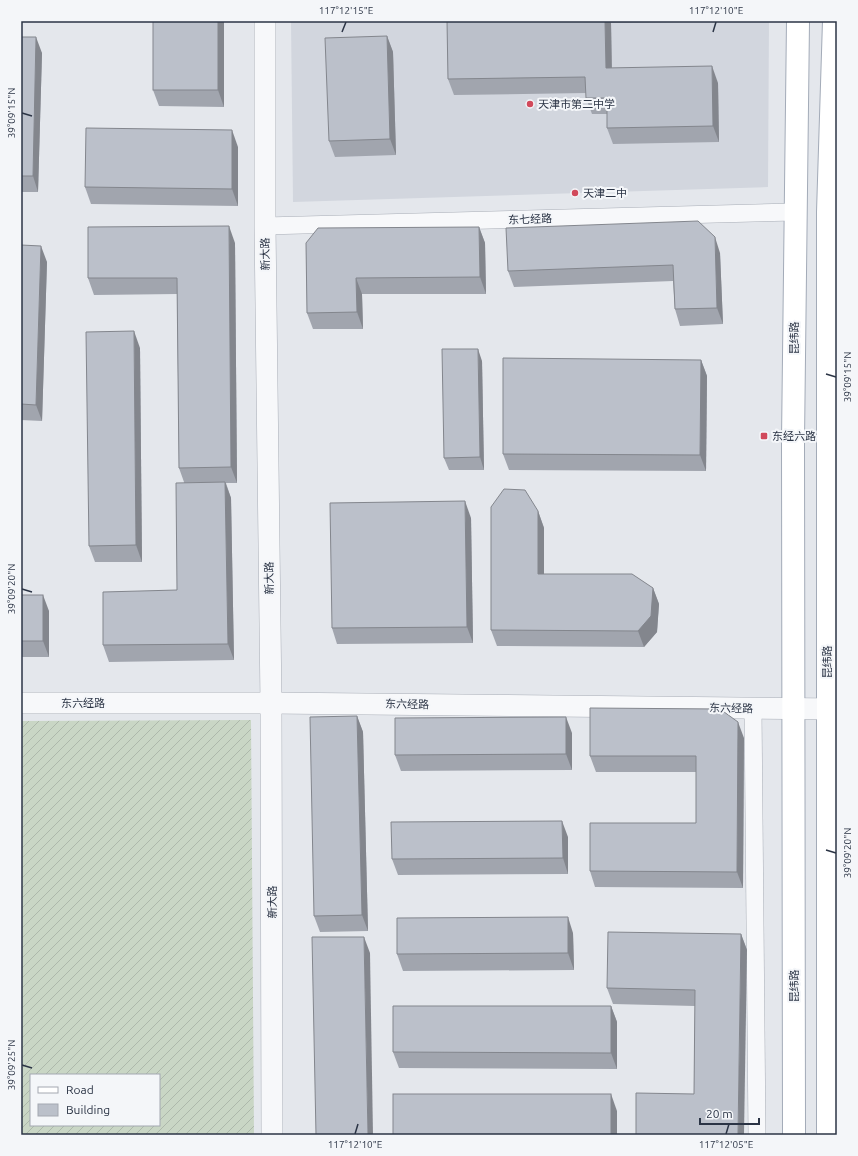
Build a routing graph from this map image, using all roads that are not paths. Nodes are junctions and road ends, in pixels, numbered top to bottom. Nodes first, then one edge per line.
1 (265, 21) edge
2 (798, 21) edge
3 (834, 21) edge
4 (795, 212) junction
5 (265, 226) junction
6 (21, 703) edge
7 (271, 703) junction
8 (753, 709) junction
9 (793, 709) junction
10 (832, 709) edge
11 (272, 1135) edge
12 (757, 1135) edge
13 (794, 1135) edge
14 (828, 1135) edge

1 - 5 street, 新大路
2 - 4 main road, 昆纬路
3 - 10 main road, 昆纬路
4 - 5 street, 东七经路
4 - 9 main road, 昆纬路
5 - 7 street, 新大路
6 - 7 street, 东六经路
7 - 8 street, 东六经路
7 - 11 street, 新大路
8 - 9 street, 东六经路
8 - 12 street
9 - 10 street, 东六经路
9 - 13 main road, 昆纬路
10 - 14 main road, 昆纬路

